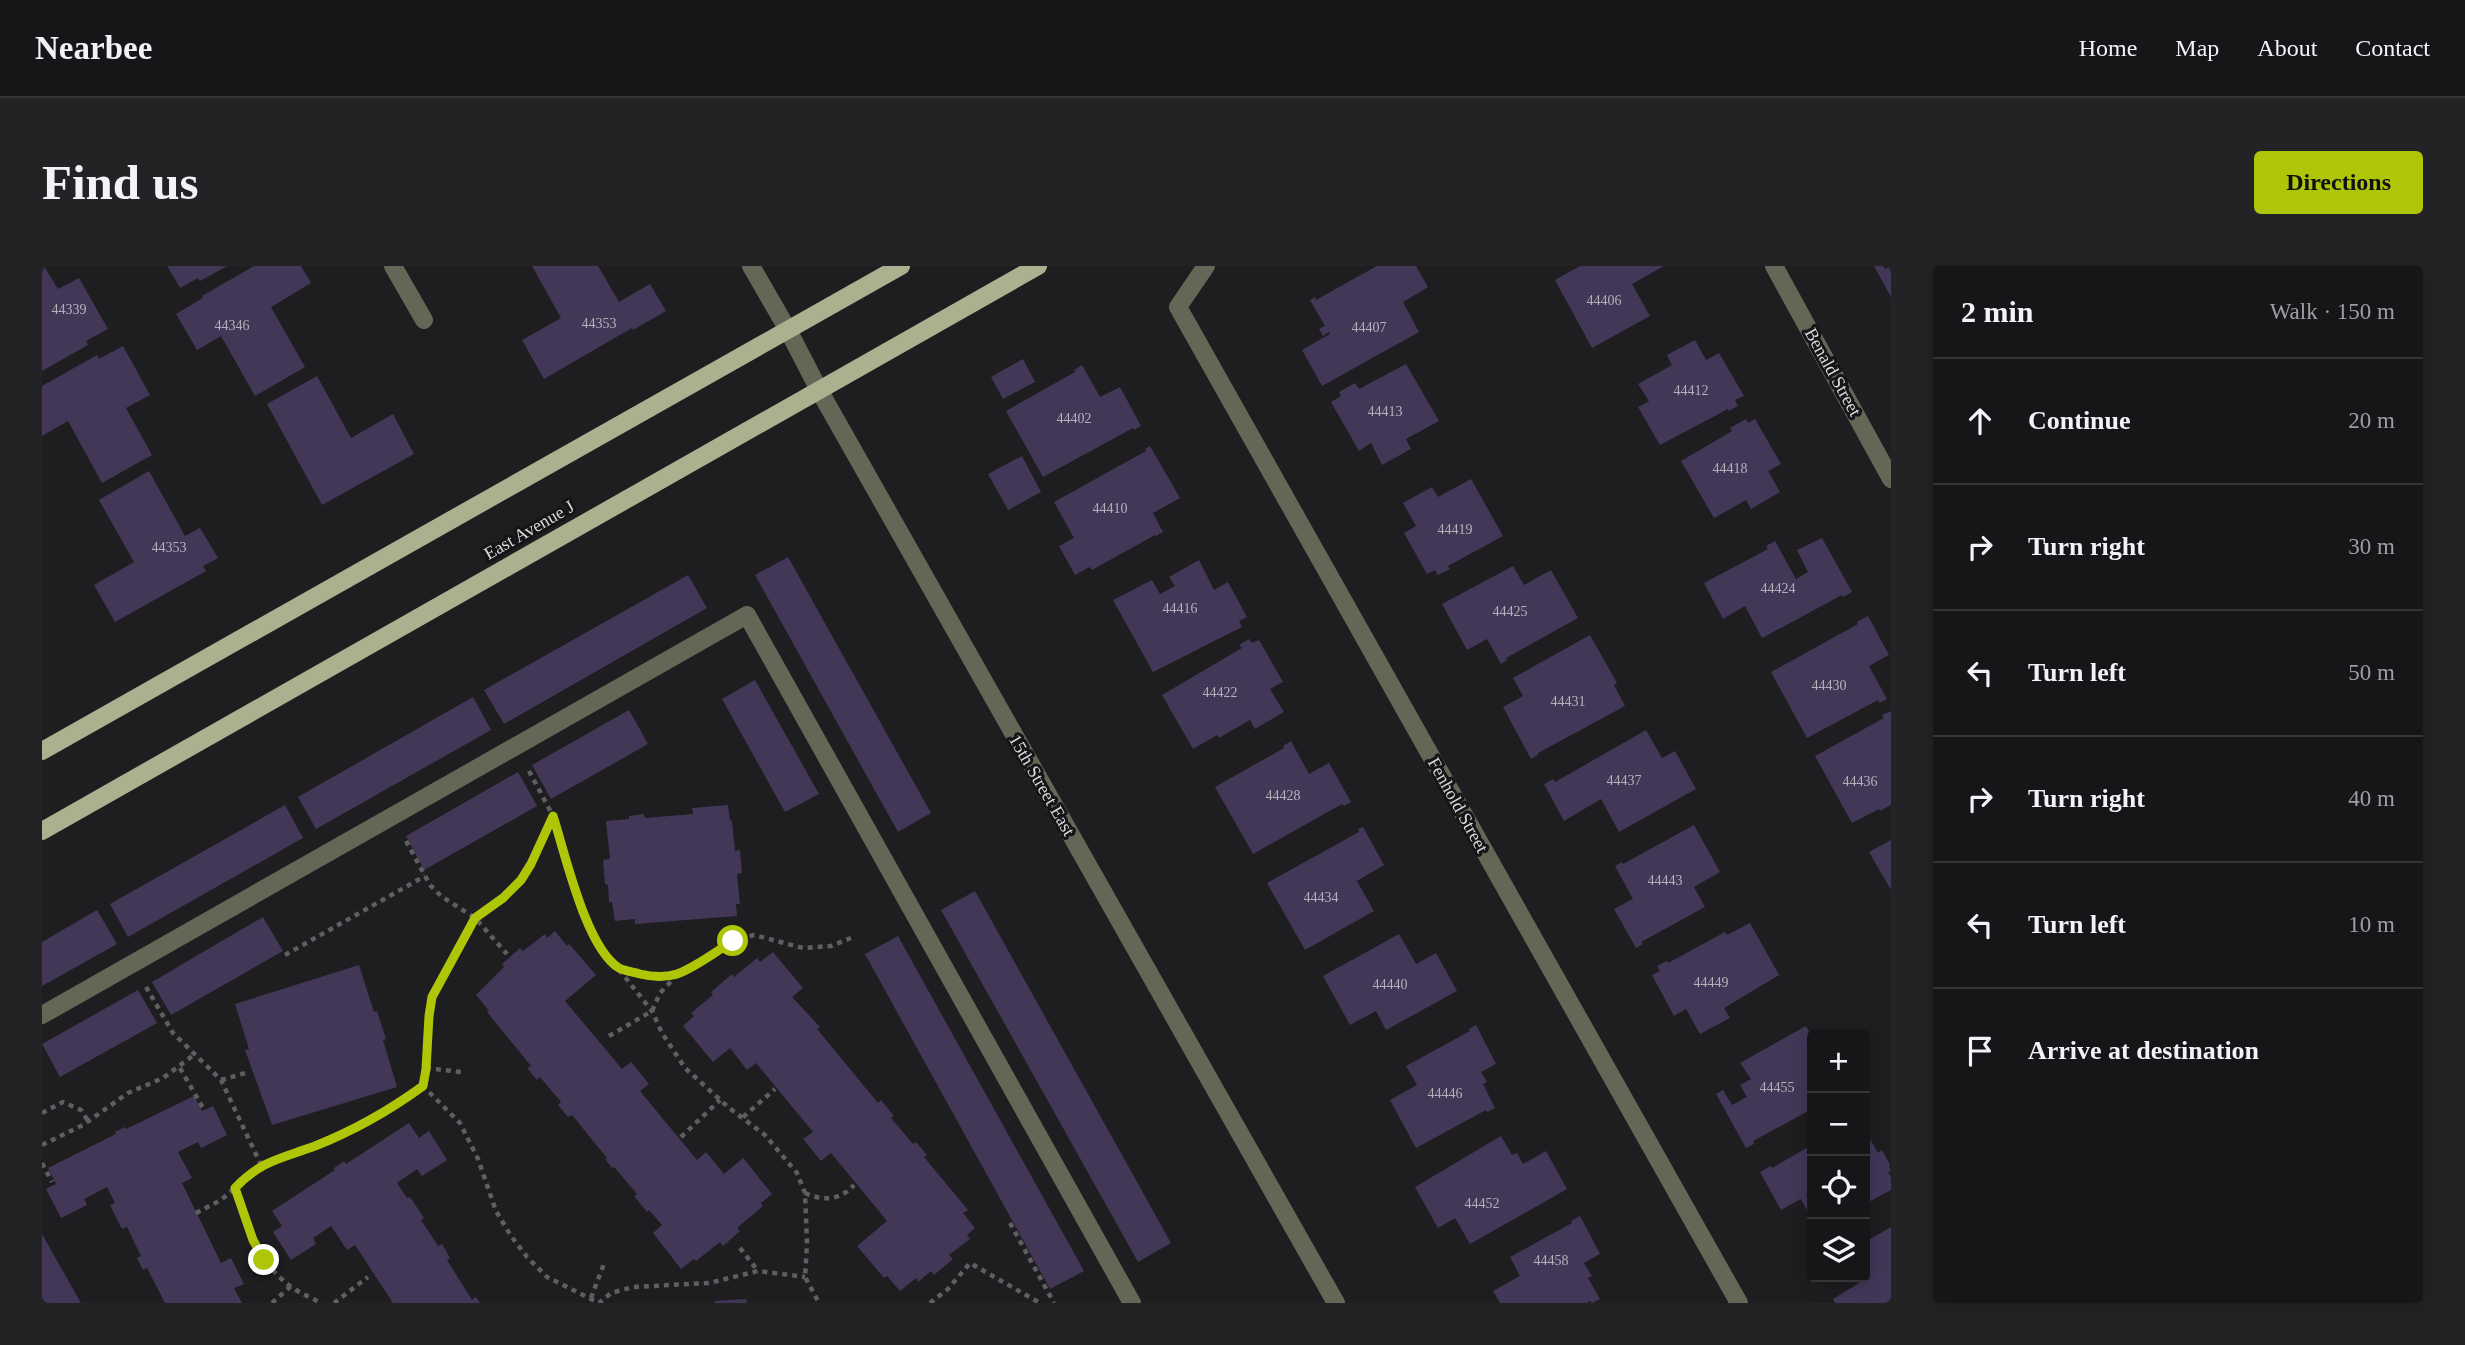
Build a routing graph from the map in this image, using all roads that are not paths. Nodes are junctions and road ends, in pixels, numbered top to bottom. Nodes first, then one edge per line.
1 (393, 266) edge
2 (751, 266) edge
3 (901, 266) edge
4 (1038, 266) edge
5 (1206, 266) edge
6 (1774, 266) edge
7 (424, 320) dead end
8 (788, 330) junction
9 (819, 390) junction
10 (1891, 479) edge
11 (42, 751) edge
12 (42, 831) edge
13 (42, 1015) edge
14 (1130, 1299) edge
15 (1336, 1303) edge
16 (1739, 1303) edge

1 - 7 street
2 - 8 street, 15th Street East
3 - 8 main road
4 - 9 main road, East Avenue J
5 - 16 street, Fenhold Street
6 - 10 street, Benald Street
8 - 9 street, 15th Street East
8 - 11 main road
9 - 12 main road, East Avenue J
9 - 15 street, 15th Street East
13 - 14 street

